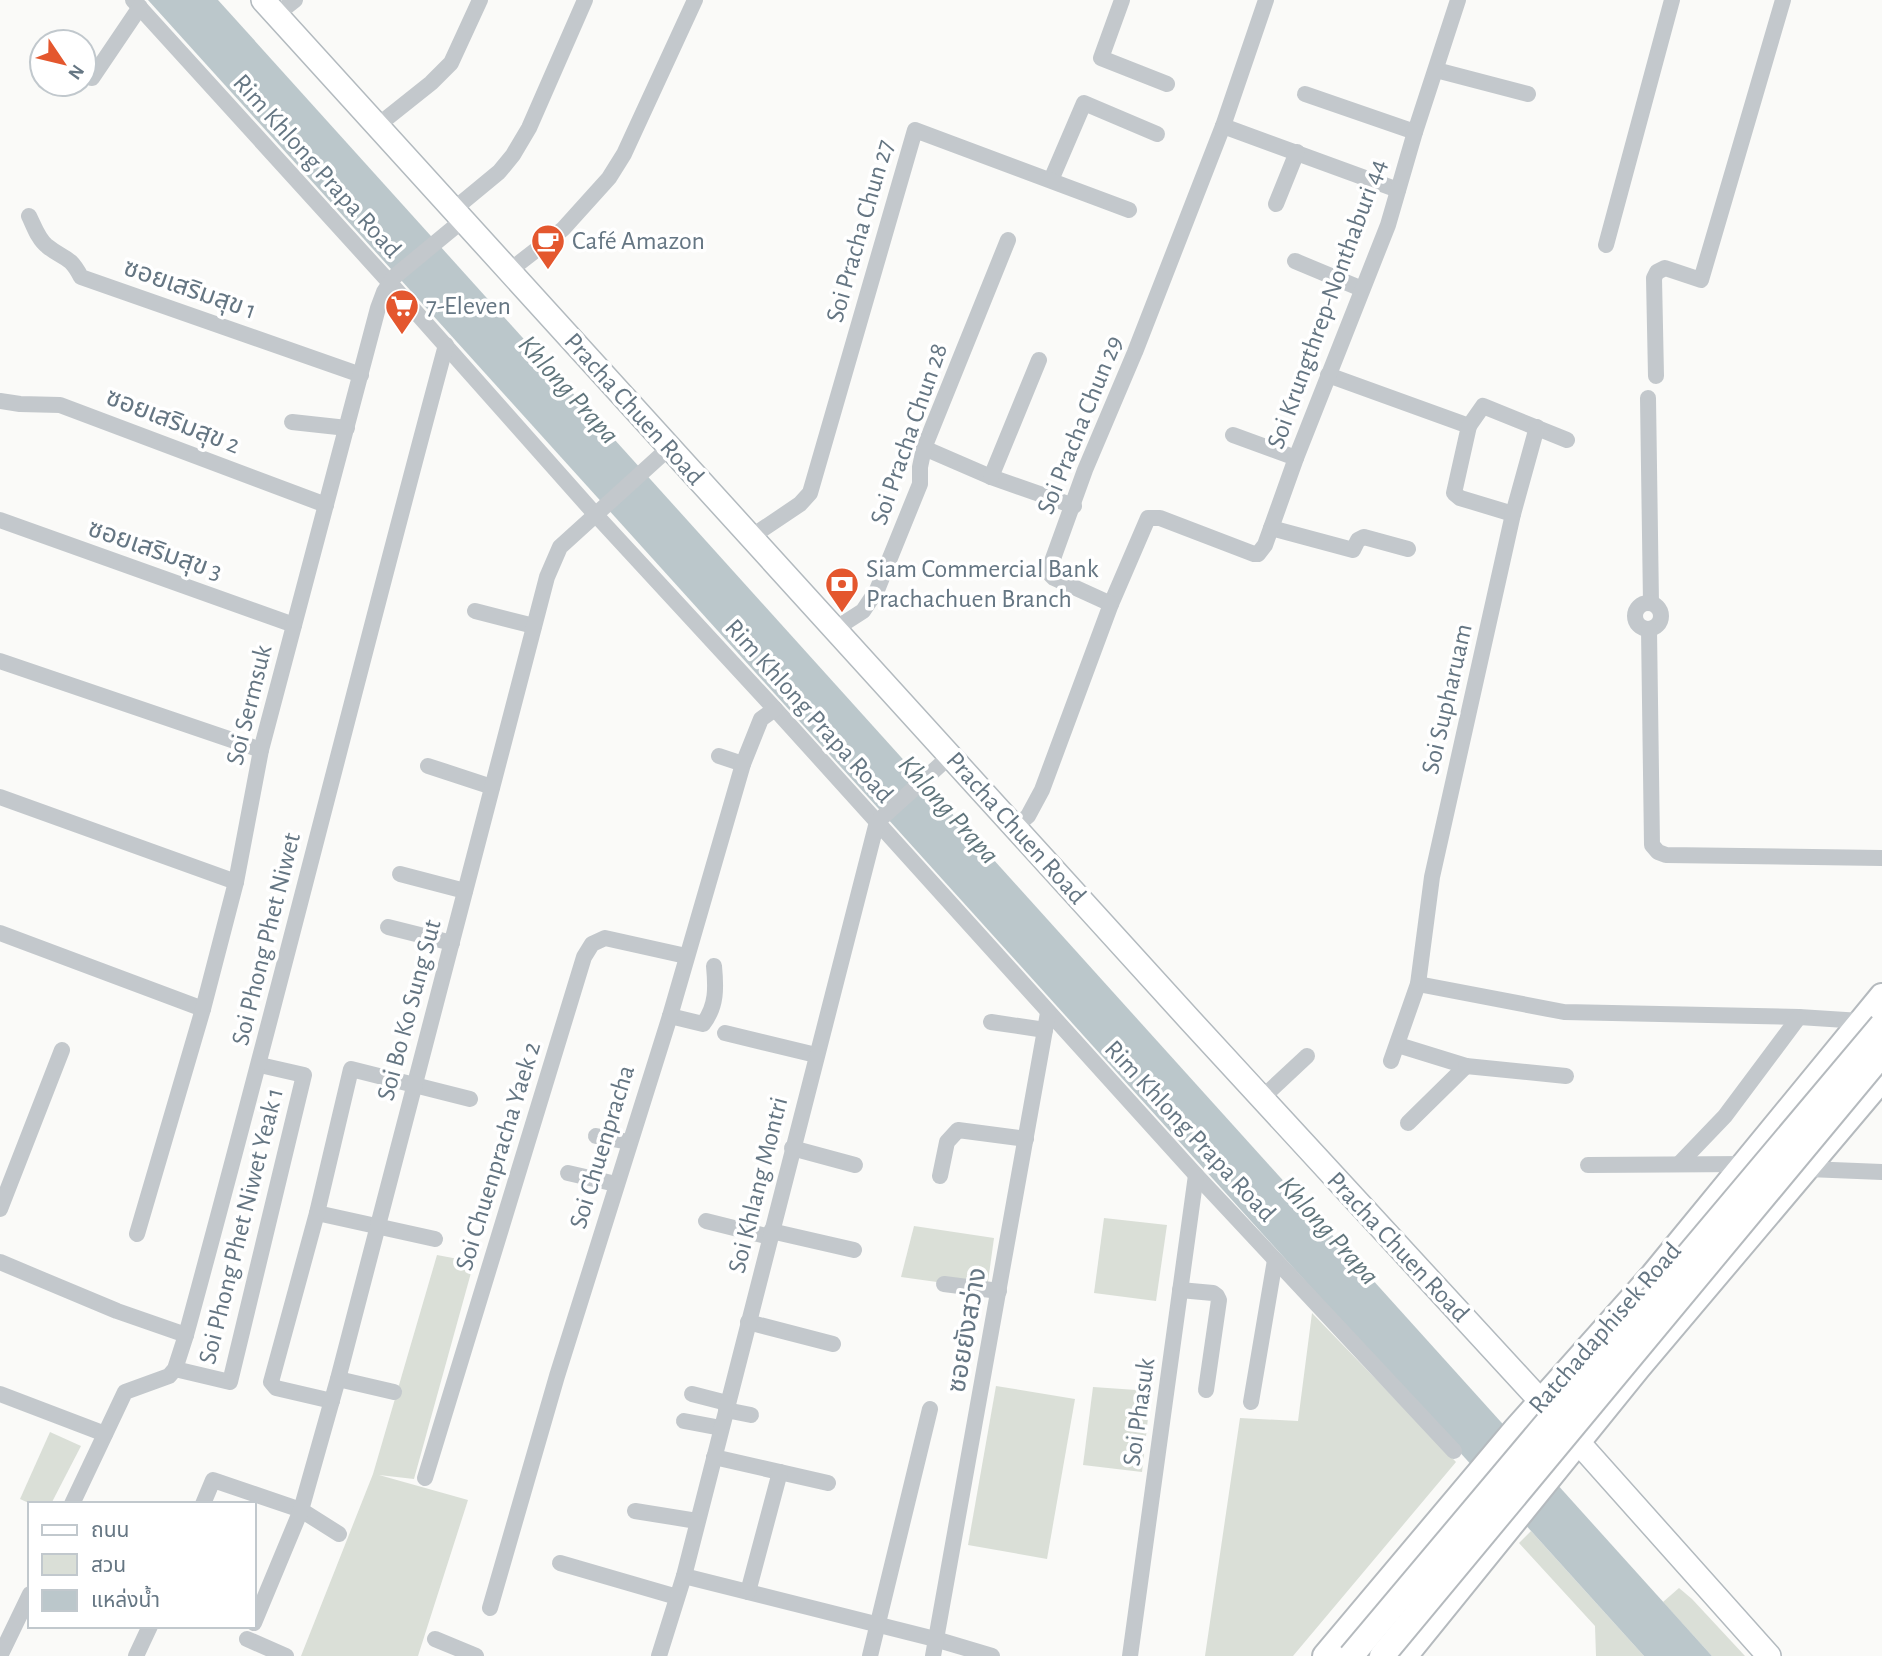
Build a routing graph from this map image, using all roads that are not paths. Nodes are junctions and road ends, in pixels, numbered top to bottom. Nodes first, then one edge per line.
1 (295, 0) edge
2 (480, 0) edge
3 (585, 0) edge
4 (695, 0) edge
5 (1122, 0) edge
6 (1266, 0) edge
7 (1458, 0) edge
8 (1672, 0) edge
9 (1783, 0) edge
10 (137, 4) edge
11 (270, 7) edge
12 (98, 68) edge
13 (1436, 70) junction
14 (1167, 84) dead end
15 (1305, 94) dead end
16 (1528, 94) dead end
17 (377, 126) junction
18 (1223, 126) junction
19 (1415, 132) junction
20 (1157, 134) dead end
21 (1297, 152) junction
22 (1051, 180) junction
23 (1398, 190) junction
24 (1276, 204) dead end
25 (1129, 210) dead end
26 (458, 215) junction
27 (29, 216) dead end
28 (1008, 240) dead end
29 (1606, 245) dead end
30 (1295, 261) dead end
31 (509, 271) junction
32 (391, 279) junction
33 (1363, 289) junction
34 (446, 345) junction
35 (1039, 360) dead end
36 (1328, 375) junction
37 (361, 376) junction
38 (1656, 376) dead end
39 (1648, 398) dead end
40 (0, 401) edge
41 (292, 422) dead end
42 (1469, 426) junction
43 (1537, 427) junction
44 (347, 428) junction
45 (1233, 435) dead end
46 (1567, 440) dead end
47 (669, 448) junction
48 (924, 448) junction
49 (1296, 458) junction
50 (991, 477) junction
51 (326, 505) junction
52 (1074, 506) junction
53 (598, 512) junction
54 (1513, 514) junction
55 (0, 520) edge
56 (1271, 528) junction
57 (751, 537) junction
58 (1408, 549) dead end
59 (1111, 604) junction
60 (475, 611) dead end
61 (294, 625) junction
62 (534, 626) junction
63 (835, 629) junction
64 (0, 661) edge
65 (775, 709) junction
66 (261, 750) junction
67 (719, 756) dead end
68 (942, 763) junction
69 (743, 764) junction
70 (428, 766) dead end
71 (492, 787) junction
72 (0, 797) edge
73 (879, 818) junction
74 (1015, 827) junction
75 (1882, 858) edge
76 (400, 874) dead end
77 (236, 883) junction
78 (465, 891) junction
79 (388, 927) dead end
80 (0, 933) edge
81 (452, 943) junction
82 (686, 956) junction
83 (714, 966) dead end
84 (1418, 984) junction
85 (1882, 996) edge
86 (203, 1009) junction
87 (1048, 1013) junction
88 (670, 1016) junction
89 (1799, 1017) junction
90 (991, 1022) dead end
91 (1871, 1023) edge
92 (1045, 1030) junction
93 (725, 1033) dead end
94 (1398, 1045) junction
95 (62, 1050) dead end
96 (816, 1055) junction
97 (1882, 1055) edge
98 (1307, 1056) dead end
99 (1391, 1061) dead end
100 (260, 1065) junction
101 (1466, 1066) junction
102 (1566, 1076) dead end
103 (1882, 1079) edge
104 (415, 1085) junction
105 (1262, 1098) junction
106 (470, 1099) dead end
107 (1408, 1123) dead end
108 (596, 1136) dead end
109 (1026, 1139) junction
110 (629, 1142) junction
111 (792, 1148) junction
112 (1679, 1164) junction
113 (1745, 1164) junction
114 (855, 1165) dead end
115 (1588, 1165) dead end
116 (1808, 1169) junction
117 (568, 1172) dead end
118 (1882, 1172) edge
119 (1196, 1175) junction
120 (940, 1176) dead end
121 (616, 1184) junction
122 (0, 1209) edge
123 (317, 1213) junction
124 (706, 1222) dead end
125 (1697, 1222) junction
126 (378, 1226) junction
127 (136, 1234) dead end
128 (771, 1234) junction
129 (435, 1239) dead end
130 (854, 1250) dead end
131 (1732, 1257) junction
132 (1275, 1260) junction
133 (0, 1262) edge
134 (944, 1284) dead end
135 (1180, 1290) junction
136 (999, 1291) junction
137 (748, 1322) junction
138 (186, 1335) junction
139 (833, 1344) dead end
140 (175, 1369) junction
141 (338, 1379) junction
142 (1206, 1390) dead end
143 (394, 1391) dead end
144 (0, 1394) edge
145 (692, 1394) dead end
146 (332, 1401) junction
147 (1251, 1402) dead end
148 (1541, 1402) junction
149 (727, 1407) junction
150 (930, 1409) dead end
151 (751, 1415) dead end
152 (684, 1422) dead end
153 (721, 1428) junction
154 (105, 1434) junction
155 (1577, 1443) junction
156 (1454, 1451) dead end
157 (714, 1457) junction
158 (780, 1472) junction
159 (425, 1478) dead end
160 (828, 1483) dead end
161 (73, 1502) edge
162 (204, 1502) edge
163 (301, 1510) junction
164 (635, 1511) dead end
165 (697, 1521) junction
166 (339, 1534) dead end
167 (1405, 1562) junction
168 (561, 1563) dead end
169 (684, 1576) junction
170 (748, 1592) junction
171 (1455, 1594) junction
172 (677, 1597) junction
173 (28, 1598) edge
174 (490, 1608) dead end
175 (256, 1618) edge
176 (879, 1625) junction
177 (149, 1628) edge
178 (251, 1630) edge
179 (435, 1639) dead end
180 (935, 1639) junction
181 (0, 1656) edge
182 (136, 1656) edge
183 (240, 1656) edge
184 (286, 1656) edge
185 (476, 1656) edge
186 (659, 1656) edge
187 (870, 1656) edge
188 (933, 1656) edge
189 (992, 1656) edge
190 (1130, 1656) edge
191 (1325, 1656) edge
192 (1351, 1656) edge
193 (1382, 1656) edge
194 (1405, 1656) edge
195 (1769, 1656) edge

1 - 11 street
2 - 17 street
3 - 26 street, Soi Sermsuk
4 - 31 street
5 - 14 street
6 - 18 street, Soi Pracha Chun 29
7 - 13 street, Soi Krungthrep-Nonthaburi 44
8 - 29 street
9 - 38 street
10 - 12 street
10 - 32 street, Rim Khlong Prapa Road
11 - 17 main road, Pracha Chuen Road
13 - 16 street
13 - 19 street, Soi Krungthrep-Nonthaburi 44
15 - 19 street
17 - 26 main road, Pracha Chuen Road
18 - 21 street
18 - 52 street, Soi Pracha Chun 29
19 - 23 street, Soi Krungthrep-Nonthaburi 44
20 - 22 street
21 - 23 street
21 - 24 street
22 - 25 street, Soi Pracha Chun 27
22 - 57 street, Soi Pracha Chun 27
23 - 33 street, Soi Krungthrep-Nonthaburi 44
26 - 31 main road, Pracha Chuen Road
26 - 32 street, Soi Sermsuk
27 - 37 street, ซอยเสริมสุข 1
28 - 48 street, Soi Pracha Chun 28
30 - 33 street
31 - 47 main road, Pracha Chuen Road
32 - 34 street, Rim Khlong Prapa Road
32 - 37 street, Soi Sermsuk
33 - 36 street, Soi Krungthrep-Nonthaburi 44
34 - 53 street, Rim Khlong Prapa Road
34 - 100 street, Soi Phong Phet Niwet
35 - 50 street
36 - 42 street
36 - 49 street, Soi Krungthrep-Nonthaburi 44
37 - 44 street, Soi Sermsuk
39 - 75 street
40 - 51 street, ซอยเสริมสุข 2
41 - 44 street
42 - 43 street
42 - 54 street
43 - 46 street
43 - 54 street, Soi Supharuam
44 - 51 street, Soi Sermsuk
45 - 49 street
47 - 53 street, Soi Bo Ko Sung Sut
47 - 57 main road, Pracha Chuen Road
48 - 50 street
48 - 63 street, Soi Pracha Chun 28
49 - 56 street, Soi Krungthrep-Nonthaburi 44
50 - 52 street
51 - 61 street, Soi Sermsuk
52 - 59 street, Soi Pracha Chun 29
53 - 62 street, Soi Bo Ko Sung Sut
53 - 65 street, Rim Khlong Prapa Road
54 - 84 street, Soi Supharuam
55 - 61 street, ซอยเสริมสุข 3
56 - 58 street
56 - 59 street, Soi Krungthrep-Nonthaburi 44
57 - 63 main road, Pracha Chuen Road
59 - 74 street
60 - 62 street
61 - 66 street, Soi Sermsuk
62 - 71 street, Soi Bo Ko Sung Sut
63 - 68 main road, Pracha Chuen Road
64 - 66 street
65 - 69 street, Soi Chuenpracha
65 - 73 street, Rim Khlong Prapa Road
66 - 77 street, Soi Sermsuk
67 - 69 street
68 - 73 street
68 - 74 main road, Pracha Chuen Road
69 - 82 street, Soi Chuenpracha
70 - 71 street
71 - 78 street, Soi Bo Ko Sung Sut
72 - 77 street
73 - 87 street, Rim Khlong Prapa Road
73 - 96 street, Soi Khlang Montri
74 - 105 main road, Pracha Chuen Road
76 - 78 street
77 - 86 street, Soi Sermsuk
78 - 81 street, Soi Bo Ko Sung Sut
79 - 81 street
80 - 86 street
81 - 104 street, Soi Bo Ko Sung Sut
82 - 88 street, Soi Chuenpracha
82 - 159 street, Soi Chuenpracha Yaek 2
83 - 88 street
84 - 89 street
84 - 94 street, Soi Supharuam
85 - 91 main road, Ratchadaphisek Road
86 - 127 street, Soi Sermsuk
87 - 92 street, ซอยยังสว่าง
87 - 119 street, Rim Khlong Prapa Road
88 - 110 street, Soi Chuenpracha
89 - 91 street
89 - 112 street
90 - 92 street
91 - 113 main road, Ratchadaphisek Road
91 - 192 main road, Ratchadaphisek Road, bridge
92 - 109 street, ซอยยังสว่าง
93 - 96 street
94 - 99 street, Soi Supharuam
94 - 101 street
95 - 122 street
96 - 111 street, Soi Khlang Montri
97 - 193 main road, Ratchadaphisek Road, bridge
98 - 105 street
100 - 138 street, Soi Phong Phet Niwet
100 - 140 street, Soi Phong Phet Niwet Yeak 1
101 - 102 street
101 - 107 street
103 - 116 main road, Ratchadaphisek Road
104 - 106 street
104 - 123 street
104 - 126 street, Soi Bo Ko Sung Sut
105 - 148 main road, Pracha Chuen Road
108 - 110 street
109 - 120 street
109 - 136 street, ซอยยังสว่าง
110 - 121 street, Soi Chuenpracha
111 - 114 street
111 - 128 street, Soi Khlang Montri
112 - 113 street
112 - 115 street
113 - 125 main road, Ratchadaphisek Road
116 - 118 street
116 - 131 main road, Ratchadaphisek Road
117 - 121 street
119 - 132 street, Rim Khlong Prapa Road
119 - 135 street, Soi Phasuk
121 - 174 street, Soi Chuenpracha
123 - 126 street
123 - 146 street
124 - 128 street
125 - 131 main road
125 - 148 main road, Ratchadaphisek Road
126 - 129 street
126 - 141 street, Soi Bo Ko Sung Sut
128 - 130 street
128 - 137 street, Soi Khlang Montri
131 - 155 main road, Ratchadaphisek Road
132 - 147 street
132 - 156 street, Rim Khlong Prapa Road
133 - 138 street
134 - 136 street
135 - 142 street
135 - 190 street, Soi Phasuk
136 - 180 street, ซอยยังสว่าง
137 - 139 street
137 - 149 street, Soi Khlang Montri
138 - 140 street, Soi Phong Phet Niwet
140 - 154 street
141 - 143 street
141 - 146 street, Soi Bo Ko Sung Sut
144 - 154 street
145 - 149 street
146 - 163 street, Soi Bo Ko Sung Sut
148 - 155 main road, Pracha Chuen Road
148 - 167 main road, Ratchadaphisek Road
149 - 151 street
149 - 153 street, Soi Khlang Montri
150 - 176 street
152 - 153 street
153 - 157 street, Soi Khlang Montri
154 - 161 street
155 - 171 main road, Ratchadaphisek Road
155 - 195 main road, Pracha Chuen Road
157 - 158 street
157 - 165 street, Soi Khlang Montri
158 - 160 street
158 - 170 street
162 - 163 street
163 - 166 street
163 - 175 street, Soi Bo Ko Sung Sut
164 - 165 street
165 - 169 street, Soi Khlang Montri
167 - 171 main road
167 - 191 main road, Ratchadaphisek Road
168 - 172 street
169 - 170 street
169 - 172 street, Soi Khlang Montri
170 - 176 street
171 - 194 main road, Ratchadaphisek Road
172 - 186 street, Soi Khlang Montri
173 - 181 street
176 - 180 street
176 - 187 street
177 - 182 street
178 - 183 street, Soi Bo Ko Sung Sut
178 - 184 street
179 - 185 street
180 - 188 street, ซอยยังสว่าง
180 - 189 street

